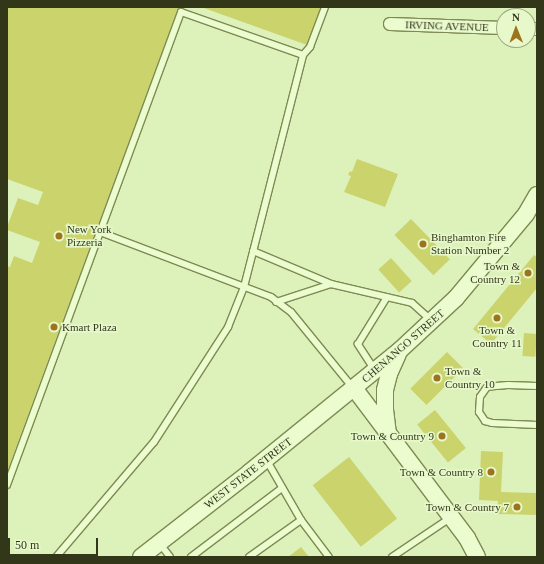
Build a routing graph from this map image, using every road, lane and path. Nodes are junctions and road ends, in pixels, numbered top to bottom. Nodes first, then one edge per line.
1 (325, 7) edge
2 (390, 24) dead end
3 (496, 28) edge
4 (304, 55) junction
5 (537, 195) edge
6 (531, 218) edge
7 (100, 232) junction
8 (253, 251) junction
9 (331, 284) junction
10 (244, 287) junction
11 (387, 297) junction
12 (276, 302) junction
13 (432, 320) junction
14 (399, 351) junction
15 (375, 370) junction
16 (537, 386) edge
17 (354, 388) junction
18 (537, 424) edge
19 (388, 435) junction
20 (266, 459) junction
21 (7, 485) edge
22 (282, 488) junction
23 (451, 517) junction
24 (301, 520) junction
25 (159, 543) junction
26 (56, 557) edge
27 (141, 557) edge
28 (170, 557) edge
29 (191, 557) edge
30 (249, 557) edge
31 (328, 557) edge
32 (392, 557) edge
33 (478, 557) edge

1 - 4 lane
2 - 3 street, IRVING AVENUE
4 - 7 lane
4 - 8 lane
5 - 6 street, CHENANGO STREET
6 - 13 street, CHENANGO STREET
7 - 10 lane
7 - 21 lane
8 - 9 lane
8 - 10 lane
9 - 11 lane
9 - 12 lane
10 - 12 lane
10 - 26 lane
11 - 13 lane
11 - 15 lane
12 - 17 lane
13 - 14 street, CHENANGO STREET
14 - 15 street, CHENANGO STREET
14 - 19 street
15 - 17 street, CHENANGO STREET
16 - 18 lane
17 - 19 street, CHENANGO STREET
17 - 20 street, WEST STATE STREET
19 - 23 street, CHENANGO STREET
20 - 22 lane
20 - 25 street, WEST STATE STREET
22 - 24 lane
22 - 29 lane
23 - 32 lane
23 - 33 street, CHENANGO STREET
24 - 30 lane
24 - 31 lane
25 - 27 street, WEST STATE STREET
25 - 28 lane

